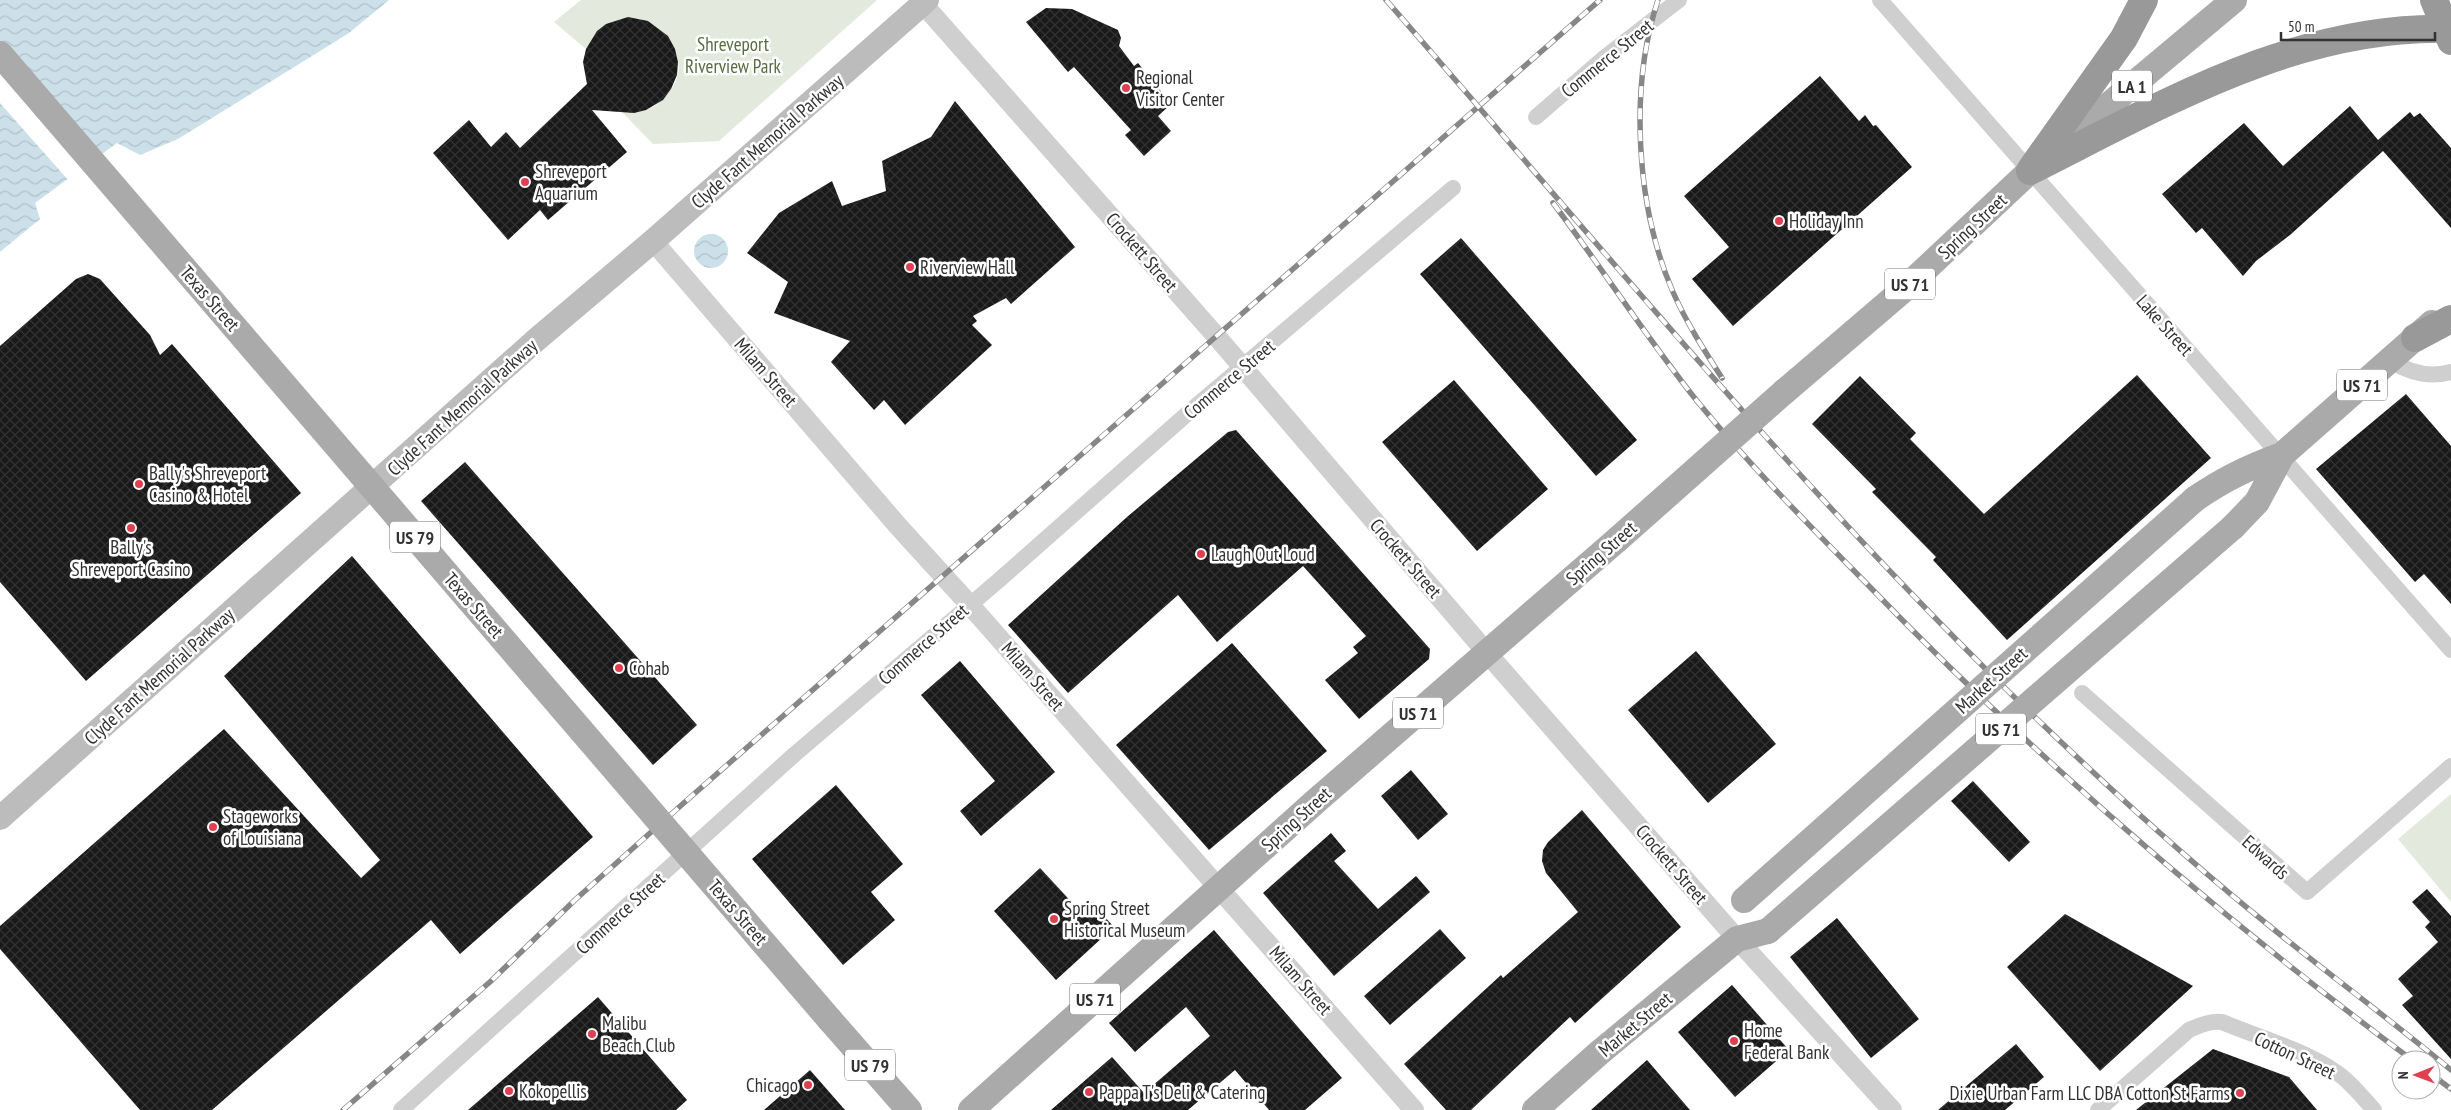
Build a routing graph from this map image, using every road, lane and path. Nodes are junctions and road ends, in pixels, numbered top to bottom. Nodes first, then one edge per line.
1 (1679, 0) edge
2 (1880, 0) edge
3 (2144, 0) edge
4 (2234, 0) edge
5 (2434, 0) edge
6 (925, 2) edge
7 (2451, 29) edge
8 (2451, 42) edge
9 (0, 54) edge
10 (1536, 117) dead end
11 (2030, 171) junction
12 (1453, 188) dead end
13 (653, 241) junction
14 (2449, 311) edge
15 (2415, 338) joint
16 (2390, 360) junction
17 (1244, 368) junction
18 (2451, 372) edge
19 (2282, 456) junction
20 (969, 604) junction
21 (2451, 650) edge
22 (1487, 653) junction
23 (2082, 693) dead end
24 (2451, 766) edge
25 (0, 818) edge
26 (1220, 888) junction
27 (1738, 940) junction
28 (405, 1109) edge
29 (909, 1110) edge
30 (971, 1110) edge
31 (1414, 1110) edge
32 (1535, 1110) edge
33 (1892, 1110) edge
34 (2098, 1110) edge
35 (2374, 1110) edge

1 - 10 street, Commerce Street
2 - 11 street, Lake Street
3 - 11 highway, US 71
4 - 11 main road, Spring Street / LA 1
5 - 8 highway, bridge
6 - 13 main road, Clyde Fant Memorial Parkway
6 - 17 street, Crockett Street
7 - 11 highway
9 - 29 main road, Texas Street / US 79, bridge
11 - 19 street, Lake Street
11 - 22 main road, Spring Street / US 71, bridge
12 - 17 street, Commerce Street
13 - 20 street, Milam Street
13 - 25 main road, Clyde Fant Memorial Parkway
14 - 15 highway
15 - 16 main road, Market Street / US 71
16 - 18 street
16 - 19 main road, Market Street / US 71
17 - 20 street, Commerce Street
17 - 22 street, Crockett Street
19 - 21 street, Lake Street
19 - 27 main road, Market Street / US 71, bridge
19 - 27 main road, Market Street / US 71, bridge
20 - 26 street, Milam Street
20 - 28 street, Commerce Street
22 - 26 main road, Spring Street / US 71
22 - 27 street, Crockett Street
23 - 24 street, Edwards
26 - 30 main road, Spring Street / US 71
26 - 31 street, Milam Street
27 - 32 main road, Market Street / US 71
27 - 33 street, Crockett Street
34 - 35 street, Cotton Street

